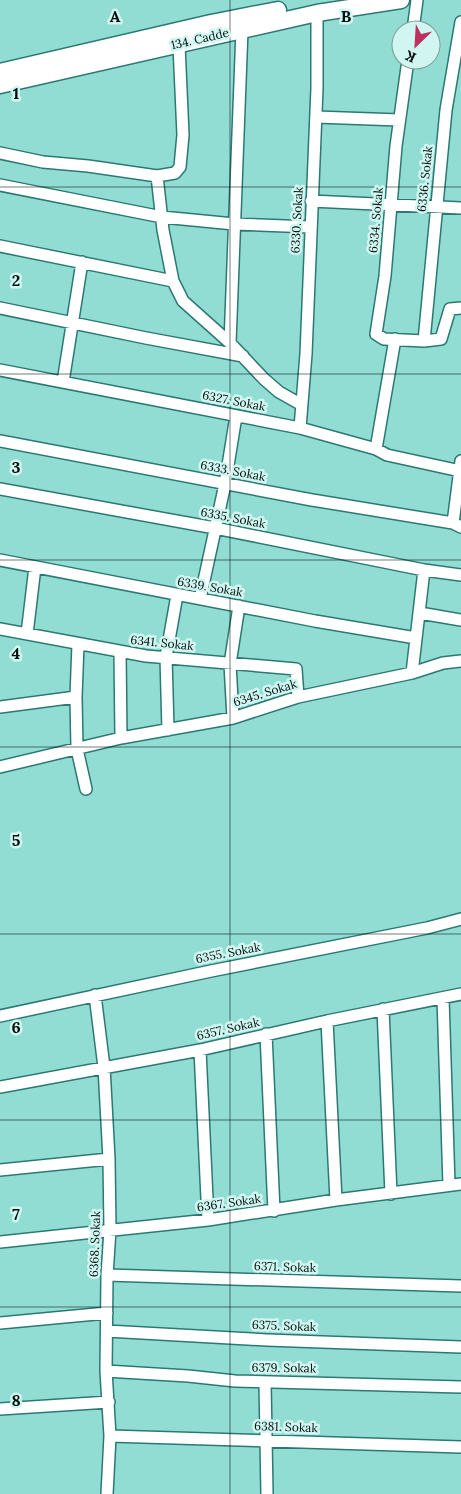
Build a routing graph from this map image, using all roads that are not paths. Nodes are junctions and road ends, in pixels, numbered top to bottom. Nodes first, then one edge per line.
1 (332, 0) edge
2 (401, 0) edge
3 (417, 0) edge
4 (316, 13) junction
5 (414, 20) edge
6 (461, 22) edge
7 (242, 30) junction
8 (179, 44) junction
9 (407, 70) edge
10 (0, 72) edge
11 (0, 85) edge
12 (316, 117) junction
13 (400, 120) junction
14 (0, 153) edge
15 (158, 176) junction
16 (0, 186) edge
17 (312, 202) junction
18 (391, 205) junction
19 (436, 207) junction
20 (461, 208) edge
21 (162, 217) junction
22 (234, 224) junction
23 (310, 227) junction
24 (0, 246) edge
25 (82, 262) junction
26 (173, 281) junction
27 (0, 308) edge
28 (461, 308) edge
29 (73, 324) junction
30 (394, 339) junction
31 (424, 341) junction
32 (230, 343) junction
33 (243, 356) junction
34 (0, 370) edge
35 (63, 382) junction
36 (302, 405) junction
37 (236, 416) junction
38 (300, 428) junction
39 (0, 441) edge
40 (376, 449) junction
41 (460, 466) edge
42 (225, 484) junction
43 (0, 489) edge
44 (457, 525) edge
45 (215, 528) junction
46 (0, 560) edge
47 (35, 567) junction
48 (424, 570) junction
49 (461, 575) edge
50 (178, 595) junction
51 (200, 599) junction
52 (239, 606) junction
53 (420, 613) junction
54 (461, 620) edge
55 (0, 629) edge
56 (27, 634) junction
57 (416, 638) junction
58 (78, 644) junction
59 (120, 652) junction
60 (166, 657) junction
61 (461, 661) edge
62 (230, 664) junction
63 (412, 673) junction
64 (76, 697) junction
65 (298, 697) junction
66 (0, 707) edge
67 (233, 718) junction
68 (168, 730) junction
69 (121, 738) junction
70 (77, 749) junction
71 (0, 767) edge
72 (86, 789) dead end
73 (461, 919) edge
74 (461, 994) edge
75 (95, 995) junction
76 (443, 998) junction
77 (383, 1010) junction
78 (0, 1016) edge
79 (327, 1021) junction
80 (266, 1034) junction
81 (200, 1050) junction
82 (104, 1067) junction
83 (0, 1087) edge
84 (109, 1159) junction
85 (0, 1170) edge
86 (461, 1184) edge
87 (449, 1185) junction
88 (391, 1194) junction
89 (336, 1200) junction
90 (274, 1211) junction
91 (208, 1220) junction
92 (110, 1230) junction
93 (0, 1242) edge
94 (107, 1275) junction
95 (461, 1286) edge
96 (107, 1313) junction
97 (0, 1323) edge
98 (107, 1331) junction
99 (461, 1347) edge
100 (106, 1371) junction
101 (265, 1382) junction
102 (461, 1387) edge
103 (109, 1402) junction
104 (0, 1409) edge
105 (110, 1436) junction
106 (267, 1440) junction
107 (461, 1447) edge
108 (107, 1494) edge
109 (266, 1494) edge

1 - 10 street, 134. Cadde
2 - 4 street, 134. Cadde
3 - 5 street
4 - 7 street, 134. Cadde
4 - 12 street, 6330. Sokak
6 - 19 street, 6336. Sokak
7 - 8 street, 134. Cadde
7 - 22 street
8 - 11 street, 134. Cadde
8 - 15 street
9 - 13 street, 6334. Sokak
12 - 13 street
12 - 17 street, 6330. Sokak
13 - 18 street, 6334. Sokak
14 - 15 street
15 - 21 street
16 - 21 street
17 - 18 street
17 - 23 street, 6330. Sokak
18 - 19 street
18 - 30 street, 6334. Sokak
19 - 20 street
19 - 31 street, 6336. Sokak
21 - 22 street
21 - 26 street
22 - 23 street
22 - 32 street
23 - 36 street, 6330. Sokak
24 - 25 street
25 - 26 street
25 - 29 street
26 - 32 street
27 - 29 street
28 - 31 street
29 - 33 street
29 - 35 street
30 - 31 street, 6334. Sokak
30 - 40 street
32 - 33 street
33 - 36 street
34 - 35 street, 6327. Sokak
35 - 37 street, 6327. Sokak
36 - 38 street, 6330. Sokak
37 - 38 street, 6327. Sokak
37 - 42 street
38 - 40 street, 6327. Sokak
39 - 42 street, 6333. Sokak
40 - 41 street, 6327. Sokak
41 - 44 street
42 - 44 street, 6333. Sokak
42 - 45 street
43 - 45 street, 6335. Sokak
45 - 48 street, 6335. Sokak
45 - 51 street
46 - 47 street, 6339. Sokak
47 - 50 street, 6339. Sokak
47 - 56 street
48 - 49 street, 6335. Sokak
48 - 53 street
50 - 51 street, 6339. Sokak
50 - 60 street
51 - 52 street, 6339. Sokak
52 - 57 street, 6339. Sokak
52 - 62 street
53 - 54 street
53 - 57 street
55 - 56 street, 6341. Sokak
56 - 58 street, 6341. Sokak
57 - 63 street
58 - 59 street, 6341. Sokak
58 - 64 street
59 - 60 street, 6341. Sokak
59 - 69 street
60 - 62 street, 6341. Sokak
60 - 68 street
61 - 63 street, 6345. Sokak
62 - 65 street, 6341. Sokak
62 - 67 street
63 - 65 street, 6345. Sokak
64 - 66 street
64 - 70 street
65 - 67 street, 6345. Sokak
67 - 68 street, 6345. Sokak
68 - 69 street, 6345. Sokak
69 - 70 street, 6345. Sokak
70 - 71 street, 6345. Sokak
70 - 72 street
73 - 75 street, 6355. Sokak
74 - 76 street, 6357. Sokak
75 - 78 street, 6355. Sokak
75 - 82 street, 6368. Sokak
76 - 77 street, 6357. Sokak
76 - 87 street
77 - 79 street, 6357. Sokak
77 - 88 street
79 - 80 street, 6357. Sokak
79 - 89 street
80 - 81 street, 6357. Sokak
80 - 90 street
81 - 82 street, 6357. Sokak
81 - 91 street
82 - 83 street, 6357. Sokak
82 - 84 street, 6368. Sokak
84 - 85 street
84 - 92 street, 6368. Sokak
86 - 87 street, 6367. Sokak
87 - 88 street, 6367. Sokak
88 - 89 street, 6367. Sokak
89 - 90 street, 6367. Sokak
90 - 91 street, 6367. Sokak
91 - 92 street, 6367. Sokak
92 - 93 street, 6367. Sokak
92 - 94 street, 6368. Sokak
94 - 95 street, 6371. Sokak
94 - 96 street, 6368. Sokak
96 - 97 street
96 - 98 street, 6368. Sokak
98 - 99 street, 6375. Sokak
98 - 100 street, 6368. Sokak
100 - 101 street, 6379. Sokak
100 - 103 street, 6368. Sokak
101 - 102 street, 6379. Sokak
101 - 106 street
103 - 104 street
103 - 105 street, 6368. Sokak
105 - 106 street, 6381. Sokak
105 - 108 street, 6368. Sokak
106 - 107 street, 6381. Sokak
106 - 109 street

